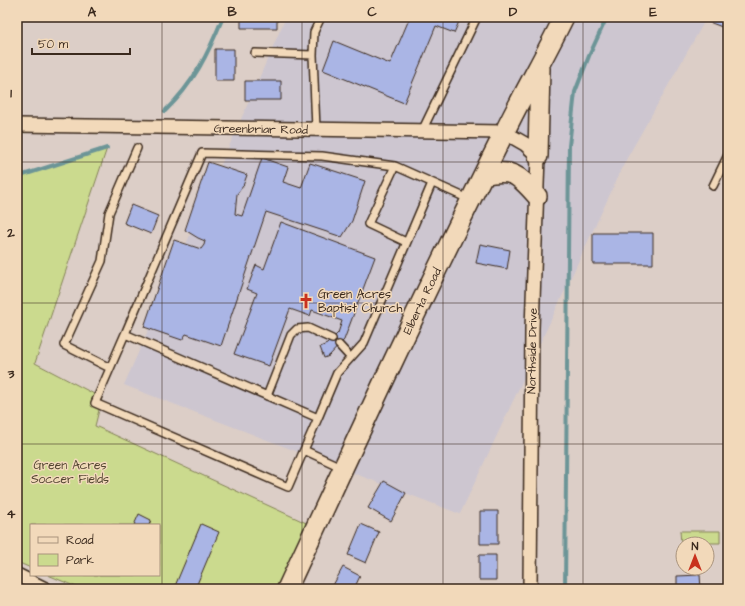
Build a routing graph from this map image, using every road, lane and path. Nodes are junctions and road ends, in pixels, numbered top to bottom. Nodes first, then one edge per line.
1 (321, 17) edge
2 (477, 17) edge
3 (564, 17) edge
4 (255, 53) dead end
5 (313, 55) junction
6 (540, 65) junction
7 (17, 125) edge
8 (316, 129) junction
9 (422, 131) junction
10 (504, 132) junction
11 (138, 148) dead end
12 (538, 156) junction
13 (728, 156) edge
14 (395, 166) junction
15 (483, 175) junction
16 (432, 183) junction
17 (713, 186) dead end
18 (537, 196) junction
19 (471, 200) junction
20 (406, 242) junction
21 (125, 334) junction
22 (332, 339) dead end
23 (339, 345) dead end
24 (350, 357) junction
25 (110, 368) junction
26 (267, 396) junction
27 (318, 418) junction
28 (304, 450) junction
29 (343, 468) junction
30 (17, 575) edge
31 (45, 589) edge
32 (287, 589) edge
33 (530, 589) edge

1 - 5 lane
2 - 9 lane
3 - 6 street, Elberta Road
4 - 5 lane
5 - 8 lane
6 - 10 street, Elberta Road
6 - 12 street
7 - 8 street, Greenbriar Road
8 - 9 street, Greenbriar Road
9 - 10 street, Greenbriar Road
10 - 12 street
10 - 15 street, Elberta Road
11 - 25 lane
12 - 18 street, Northside Drive
13 - 17 lane
14 - 16 lane
14 - 20 lane
14 - 21 lane
15 - 18 street
15 - 19 street, Elberta Road
16 - 19 lane
16 - 20 lane
18 - 33 street, Northside Drive
19 - 29 street, Elberta Road
20 - 24 lane
21 - 25 lane
21 - 26 lane
22 - 26 lane
23 - 24 lane
24 - 27 lane
25 - 28 lane
26 - 27 lane
27 - 28 lane
28 - 29 lane
29 - 32 street, Elberta Road
30 - 31 street

